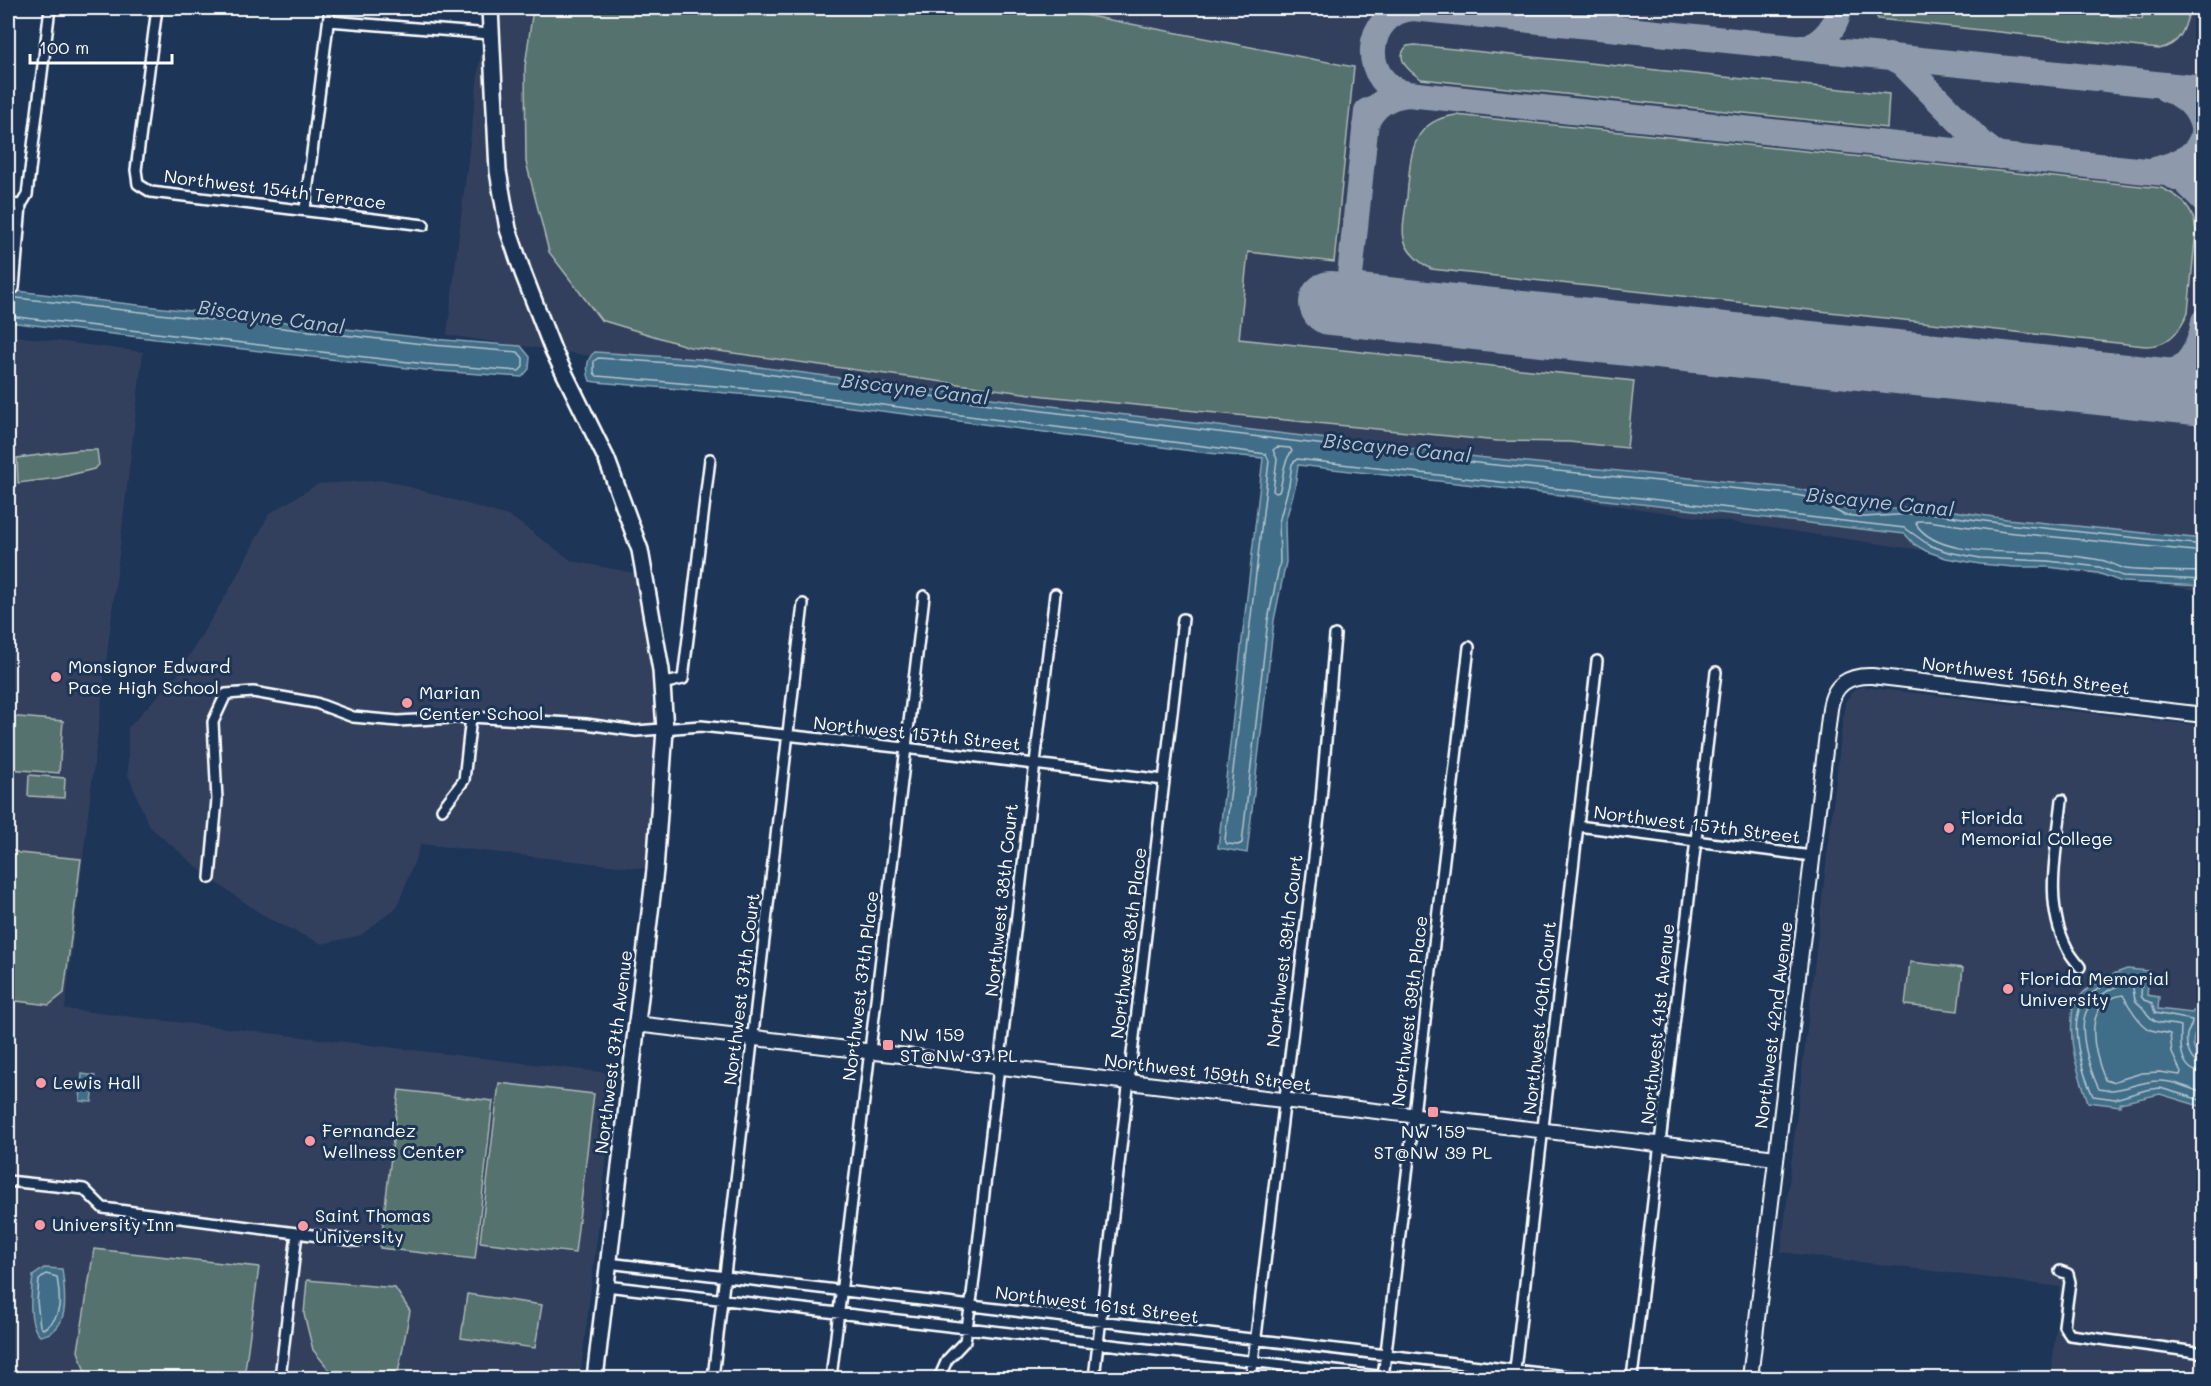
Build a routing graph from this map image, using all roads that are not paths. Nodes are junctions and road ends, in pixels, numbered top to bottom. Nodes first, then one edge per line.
1 (50, 8) edge
2 (157, 8) edge
3 (330, 8) edge
4 (490, 8) edge
5 (500, 8) edge
6 (329, 21) junction
7 (490, 34) junction
8 (8, 204) edge
9 (21, 205) junction
10 (305, 209) junction
11 (424, 225) dead end
12 (14, 288) dead end
13 (710, 459) dead end
14 (1055, 594) dead end
15 (924, 596) dead end
16 (803, 604) dead end
17 (1183, 619) dead end
18 (1335, 635) dead end
19 (1469, 647) dead end
20 (1597, 661) dead end
21 (1716, 672) dead end
22 (1845, 681) joint
23 (662, 684) junction
24 (2204, 715) edge
25 (471, 717) junction
26 (665, 730) junction
27 (788, 736) junction
28 (906, 748) junction
29 (1034, 764) junction
30 (1164, 780) junction
31 (2062, 800) dead end
32 (442, 809) dead end
33 (1578, 826) junction
34 (1694, 842) junction
35 (1812, 856) junction
36 (210, 878) dead end
37 (2080, 967) dead end
38 (636, 1024) junction
39 (753, 1038) junction
40 (870, 1052) junction
41 (1000, 1067) junction
42 (1129, 1082) junction
43 (1283, 1100) junction
44 (1414, 1116) junction
45 (1544, 1131) junction
46 (1660, 1146) junction
47 (1776, 1158) junction
48 (8, 1181) edge
49 (297, 1233) junction
50 (358, 1241) dead end
51 (608, 1263) junction
52 (2060, 1271) dead end
53 (725, 1277) junction
54 (606, 1286) junction
55 (841, 1291) junction
56 (723, 1299) junction
57 (970, 1306) junction
58 (839, 1313) junction
59 (1100, 1322) junction
60 (967, 1328) junction
61 (1256, 1339) junction
62 (1098, 1344) junction
63 (2204, 1353) edge
64 (1386, 1355) junction
65 (1253, 1362) junction
66 (1515, 1375) edge
67 (280, 1378) edge
68 (595, 1378) edge
69 (713, 1378) edge
70 (831, 1378) edge
71 (939, 1378) edge
72 (1094, 1378) edge
73 (1251, 1378) edge
74 (1383, 1378) edge
75 (1395, 1378) edge
76 (1582, 1378) edge
77 (1632, 1378) edge
78 (1750, 1378) edge

1 - 9 street
2 - 10 street, Northwest 154th Terrace
3 - 6 street
4 - 7 main road, Northwest 37th Avenue
5 - 7 main road
6 - 7 street
6 - 10 street
7 - 23 main road, Northwest 37th Avenue
8 - 9 street
9 - 12 street
10 - 11 street, Northwest 154th Terrace
13 - 23 street
14 - 29 street, Northwest 38th Court
15 - 28 street, Northwest 37th Place
16 - 27 street, Northwest 37th Court
17 - 30 street, Northwest 38th Place
18 - 43 street, Northwest 39th Court
19 - 44 street, Northwest 39th Place
20 - 33 street, Northwest 40th Court
21 - 34 street, Northwest 41st Avenue
22 - 24 street, Northwest 156th Street
22 - 35 street, Northwest 42nd Avenue
23 - 26 main road, Northwest 37th Avenue
25 - 26 street, Northwest 157th Street
25 - 32 street
25 - 36 street, Northwest 157th Street
26 - 27 street, Northwest 157th Street
26 - 38 main road, Northwest 37th Avenue
27 - 28 street, Northwest 157th Street
27 - 39 street, Northwest 37th Court
28 - 29 street, Northwest 157th Street
28 - 40 street, Northwest 37th Place
29 - 30 street, Northwest 157th Street
29 - 41 street, Northwest 38th Court
30 - 42 street, Northwest 38th Place
31 - 37 street
33 - 34 street, Northwest 157th Street
33 - 45 street, Northwest 40th Court
34 - 35 street, Northwest 157th Street
34 - 46 street, Northwest 41st Avenue
35 - 47 street, Northwest 42nd Avenue
38 - 39 street, Northwest 159th Street
38 - 51 main road, Northwest 37th Avenue
39 - 40 street, Northwest 159th Street
39 - 53 street, Northwest 37th Court
40 - 41 street, Northwest 159th Street
40 - 55 street, Northwest 37th Place
41 - 42 street, Northwest 159th Street
41 - 57 street, Northwest 38th Court
42 - 43 street, Northwest 159th Street
42 - 59 street, Northwest 38th Place
43 - 44 street, Northwest 159th Street
43 - 61 street, Northwest 39th Court
44 - 45 street, Northwest 159th Street
44 - 64 street, Northwest 39th Place
45 - 46 street, Northwest 159th Street
45 - 66 street, Northwest 40th Court
46 - 47 street, Northwest 159th Street
46 - 77 street, Northwest 41st Avenue
47 - 78 street, Northwest 42nd Avenue
48 - 49 street
49 - 50 street
49 - 67 street
51 - 53 street, Northwest 161st Street
51 - 54 main road, Northwest 37th Avenue
52 - 63 street
53 - 55 street, Northwest 161st Street
53 - 56 street, Northwest 37th Court
54 - 56 street, Northwest 161st Street
54 - 68 main road, Northwest 37th Avenue
55 - 57 street, Northwest 161st Street
55 - 58 street, Northwest 37th Place
56 - 58 street, Northwest 161st Street
56 - 69 street, Northwest 37th Court
57 - 59 street, Northwest 161st Street
57 - 60 street, Northwest 38th Court
58 - 60 street, Northwest 161st Street
58 - 70 street, Northwest 37th Place
59 - 61 street, Northwest 161st Street
59 - 62 street, Northwest 38th Place
60 - 62 street, Northwest 161st Street
60 - 71 street, Northwest 38th Court
61 - 64 street, Northwest 161st Street
61 - 65 street, Northwest 39th Court
62 - 65 street, Northwest 161st Street
62 - 72 street, Northwest 38th Place
64 - 66 street, Northwest 161st Street
64 - 74 street, Northwest 39th Place
65 - 73 street, Northwest 39th Court
65 - 74 street, Northwest 161st Street
66 - 76 street, Northwest 161st Street
74 - 75 street, Northwest 161st Street

